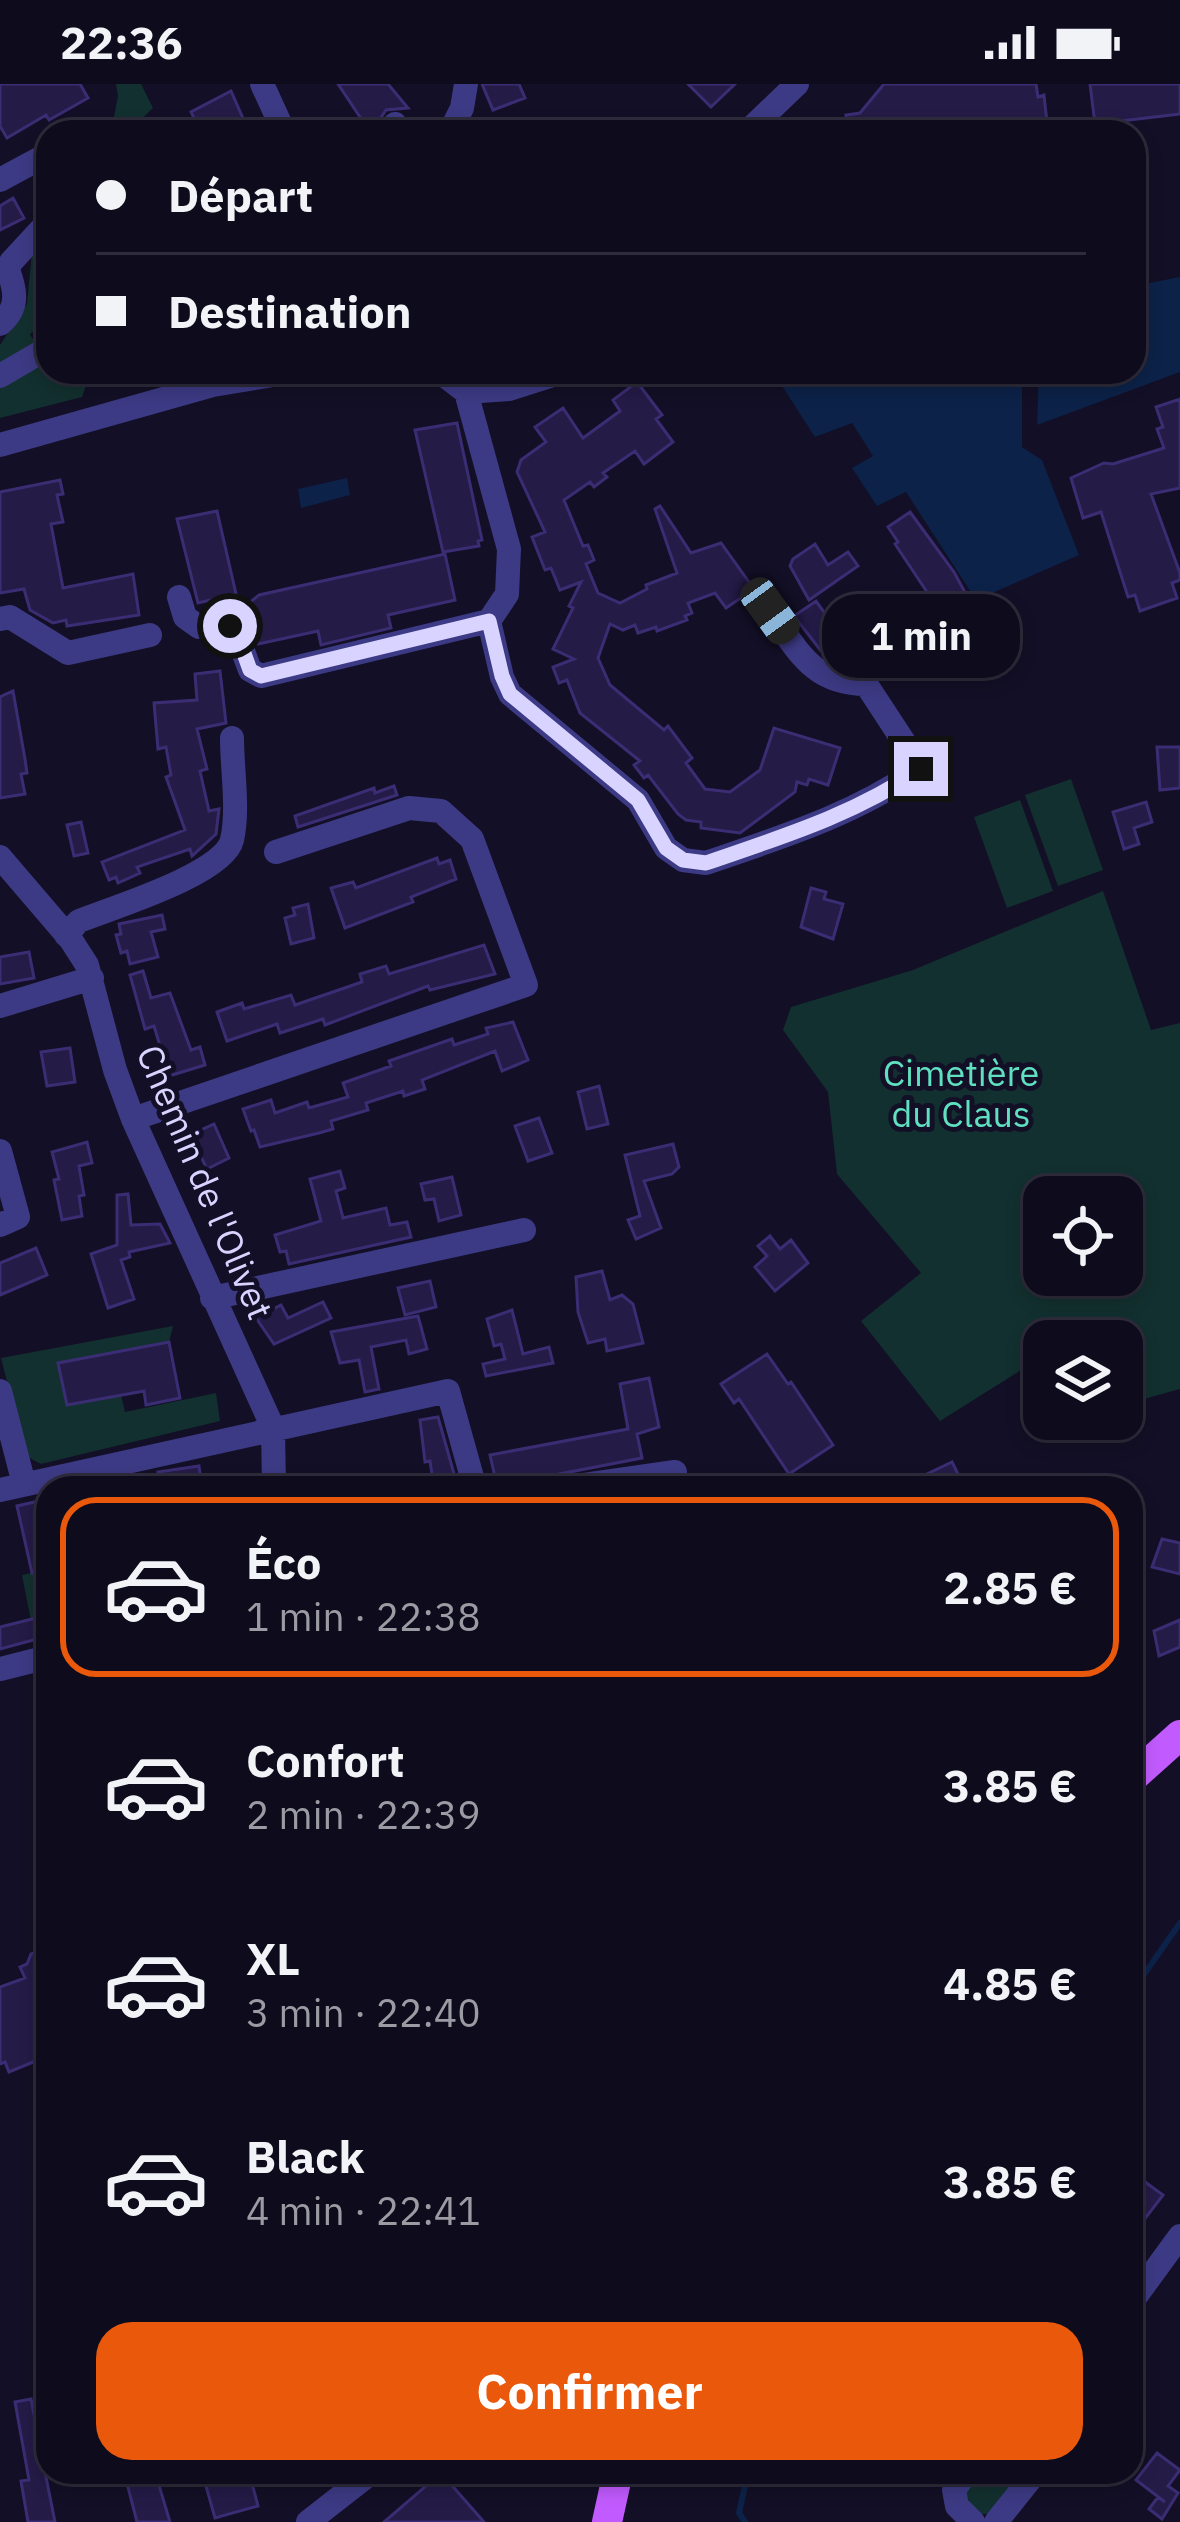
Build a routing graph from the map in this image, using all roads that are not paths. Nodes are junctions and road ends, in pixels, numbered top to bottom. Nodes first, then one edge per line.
1 (262, 84) edge
2 (466, 84) edge
3 (797, 84) edge
4 (278, 120) edge
5 (456, 120) edge
6 (760, 120) edge
7 (36, 160) edge
8 (0, 180) edge
9 (36, 236) edge
10 (4, 273) edge
11 (0, 324) edge
12 (36, 355) edge
13 (0, 376) edge
14 (208, 384) edge
15 (456, 384) edge
16 (525, 384) edge
17 (466, 392) junction
18 (0, 445) edge
19 (179, 597) dead end
20 (770, 611) dead end
21 (0, 619) edge
22 (489, 621) junction
23 (150, 635) dead end
24 (232, 738) dead end
25 (276, 852) dead end
26 (0, 857) edge
27 (66, 934) junction
28 (92, 978) junction
29 (0, 1006) edge
30 (134, 1119) junction
31 (0, 1151) edge
32 (0, 1225) edge
33 (524, 1230) dead end
34 (212, 1298) junction
35 (0, 1391) edge
36 (273, 1428) junction
37 (675, 1472) dead end
38 (61, 1476) edge
39 (274, 1476) edge
40 (472, 1476) edge
41 (647, 1476) edge
42 (12, 1487) edge
43 (36, 1660) edge
44 (0, 1669) edge
45 (1180, 1735) edge
46 (1143, 1768) edge
47 (1180, 2236) edge
48 (1143, 2287) edge
49 (357, 2484) edge
50 (616, 2484) edge
51 (958, 2484) edge
52 (1026, 2484) edge
53 (308, 2522) edge
54 (608, 2522) edge
55 (973, 2522) edge
56 (996, 2522) edge

1 - 4 street
2 - 5 street
3 - 6 street
7 - 8 street
9 - 10 street
10 - 11 street
12 - 13 street
14 - 18 street
15 - 17 street
16 - 17 street
17 - 22 street
19 - 22 street
20 - 22 street
21 - 23 street
24 - 27 street
25 - 30 street
26 - 27 street, Chemin de l'Olivet
27 - 28 street, Chemin de l'Olivet
28 - 29 street
28 - 30 street, Chemin de l'Olivet
30 - 34 street, Chemin de l'Olivet
31 - 32 street
33 - 34 street
34 - 36 street, Chemin de l'Olivet
35 - 42 street
36 - 38 street
36 - 39 street, Chemin de l'Olivet
36 - 40 street
37 - 41 street
43 - 44 street
45 - 46 main road
47 - 48 street
49 - 53 street
50 - 54 main road
51 - 55 street
52 - 56 street

